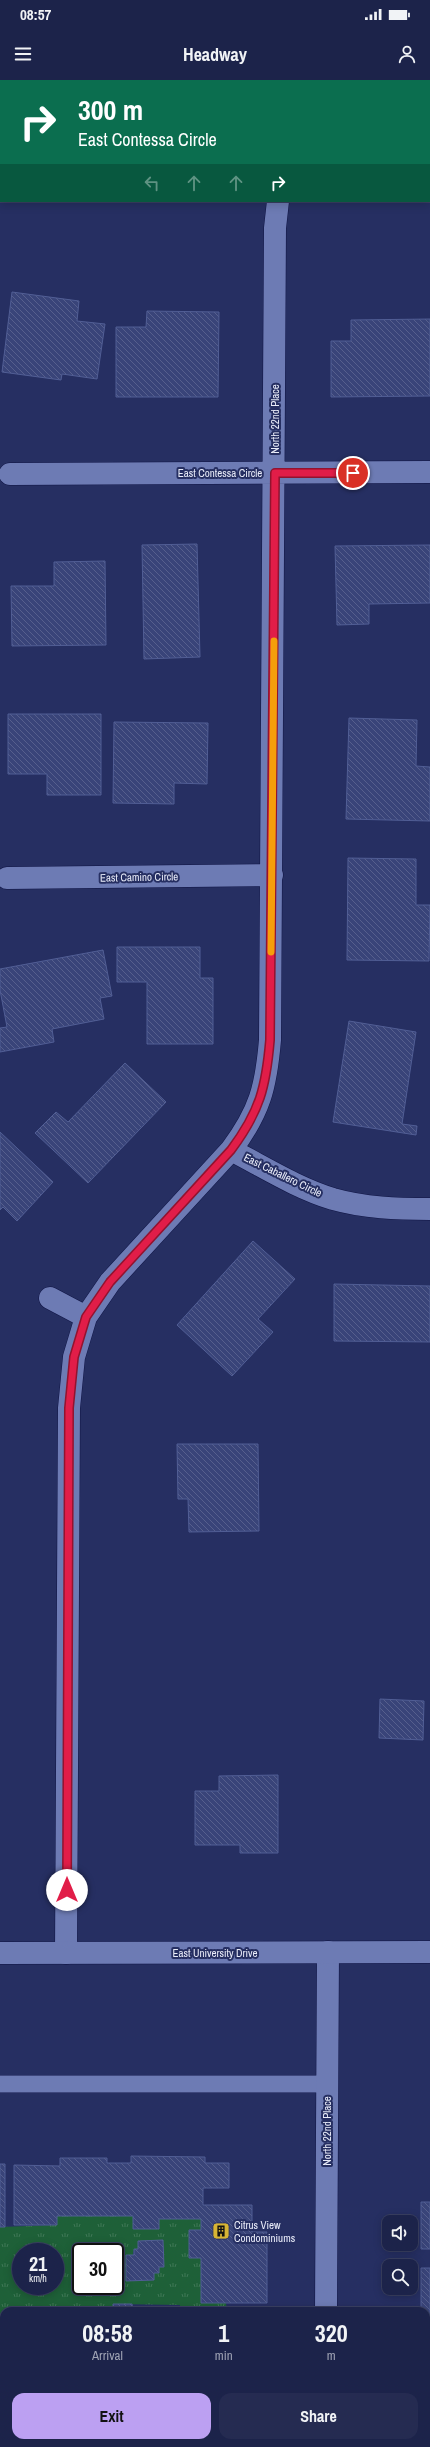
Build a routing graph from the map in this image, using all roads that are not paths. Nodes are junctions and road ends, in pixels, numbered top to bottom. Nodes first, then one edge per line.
1 (278, 202) edge
2 (430, 472) edge
3 (275, 473) junction
4 (10, 474) dead end
5 (272, 875) junction
6 (7, 878) dead end
7 (231, 1150) junction
8 (430, 1208) edge
9 (50, 1298) dead end
10 (86, 1317) junction
11 (328, 1952) junction
12 (430, 1952) edge
13 (0, 1954) edge
14 (66, 1954) junction
15 (0, 2084) edge
16 (327, 2084) junction
17 (326, 2307) edge

1 - 3 street, North 22nd Place
2 - 3 street, East Contessa Circle
3 - 4 street, East Contessa Circle
3 - 5 street, North 22nd Place
5 - 6 street, East Camino Circle
5 - 7 street, North 22nd Place
7 - 8 street, East Caballero Circle
7 - 10 street, North 22nd Place
9 - 10 street
10 - 14 street, North 22nd Place
11 - 12 street, East University Drive
11 - 14 street, East University Drive
11 - 16 street, North 22nd Place
13 - 14 street, East University Drive
15 - 16 lane
16 - 17 street, North 22nd Place

